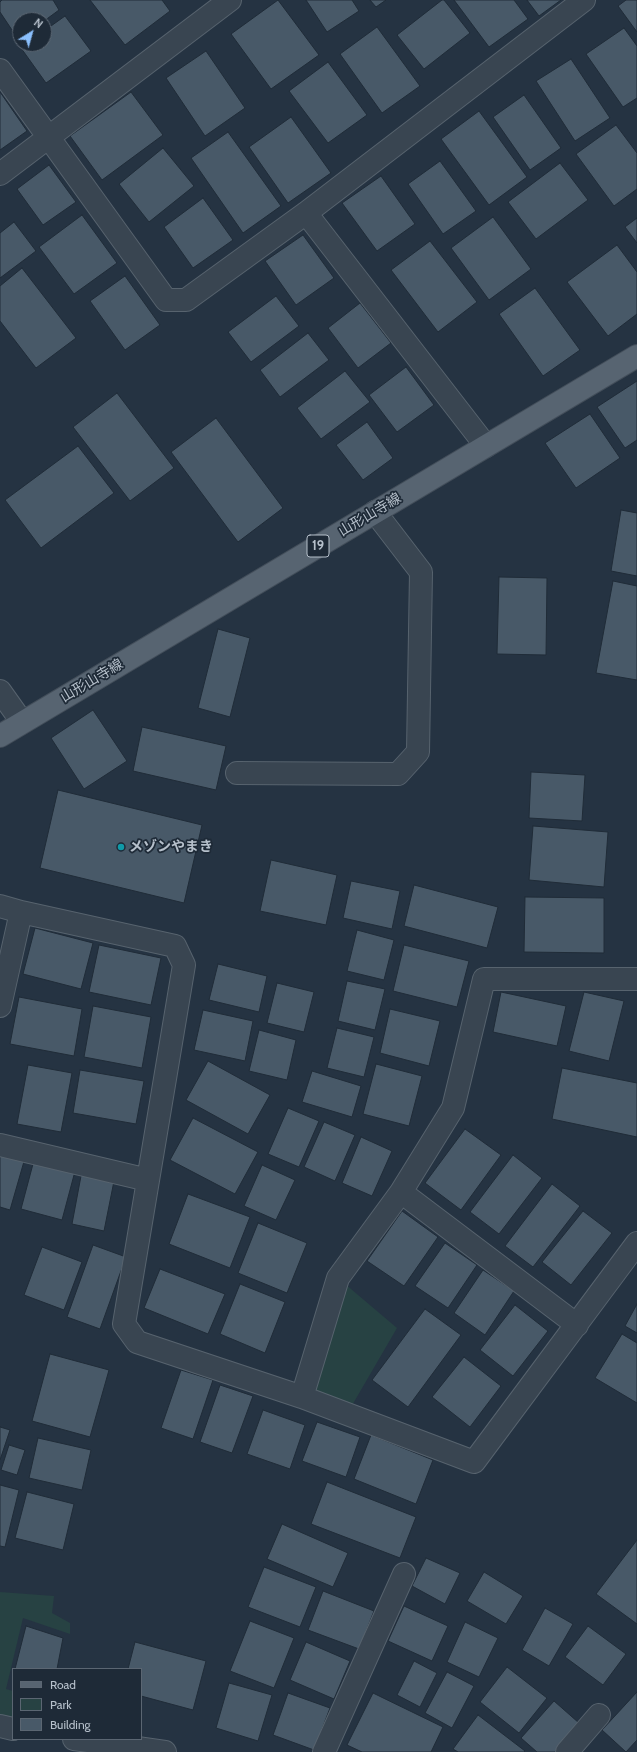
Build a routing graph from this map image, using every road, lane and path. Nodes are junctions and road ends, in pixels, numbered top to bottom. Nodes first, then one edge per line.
1 (230, 0) edge
2 (584, 0) edge
3 (0, 70) edge
4 (48, 138) junction
5 (0, 174) edge
6 (306, 213) junction
7 (637, 356) edge
8 (486, 446) junction
9 (375, 512) junction
10 (0, 691) edge
11 (22, 722) junction
12 (0, 736) edge
13 (237, 773) dead end
14 (0, 906) edge
15 (21, 912) junction
16 (637, 979) edge
17 (0, 1006) edge
18 (0, 1145) edge
19 (148, 1180) junction
20 (401, 1192) junction
21 (637, 1242) edge
22 (577, 1325) junction
23 (302, 1397) junction
24 (404, 1574) dead end
25 (599, 1715) dead end
26 (0, 1726) edge
27 (12, 1729) edge
28 (81, 1740) edge
29 (165, 1752) edge
30 (324, 1752) edge
31 (568, 1752) edge

1 - 4 street
2 - 6 street
3 - 4 street
4 - 5 street
4 - 6 street
6 - 8 street
7 - 8 main road, 山形山寺線 / 19
8 - 9 main road, 山形山寺線 / 19
9 - 11 main road, 山形山寺線 / 19
9 - 13 street
10 - 11 street
11 - 12 main road, 山形山寺線 / 19
14 - 15 street
15 - 17 street
15 - 19 street
16 - 20 street
18 - 19 street
19 - 23 street
20 - 22 street
20 - 23 street
21 - 22 street
22 - 23 street
24 - 30 street
25 - 31 street
26 - 27 street
28 - 29 street

